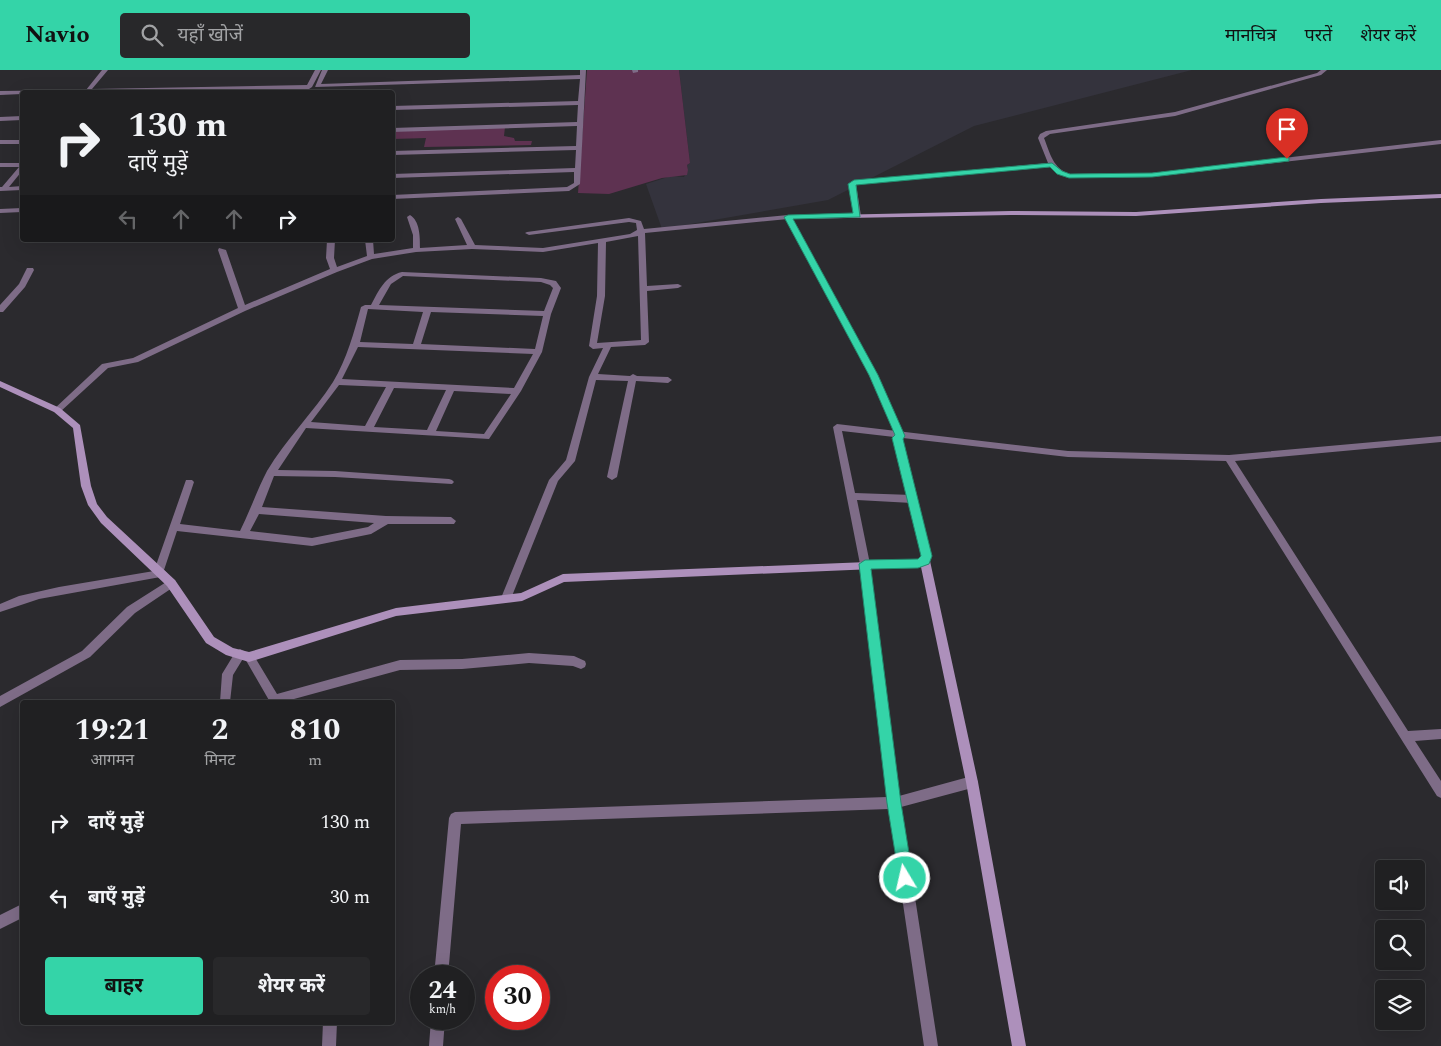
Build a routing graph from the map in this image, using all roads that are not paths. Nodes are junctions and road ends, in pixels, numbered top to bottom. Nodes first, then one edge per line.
1 (105, 70) edge
2 (318, 70) edge
3 (325, 70) edge
4 (1324, 70) edge
5 (583, 76) edge
6 (89, 90) edge
7 (312, 90) edge
8 (0, 93) edge
9 (20, 93) edge
10 (20, 96) edge
11 (0, 97) edge
12 (581, 103) junction
13 (395, 108) edge
14 (20, 118) edge
15 (0, 119) edge
16 (581, 124) junction
17 (395, 130) edge
18 (0, 142) edge
19 (20, 142) edge
20 (1441, 142) edge
21 (579, 148) junction
22 (395, 154) edge
23 (0, 165) edge
24 (1052, 165) junction
25 (20, 166) edge
26 (20, 168) edge
27 (576, 170) junction
28 (395, 176) edge
29 (20, 188) edge
30 (2, 189) edge
31 (1441, 196) edge
32 (395, 197) edge
33 (20, 210) edge
34 (0, 211) edge
35 (858, 216) junction
36 (410, 217) dead end
37 (788, 217) junction
38 (458, 219) dead end
39 (641, 231) junction
40 (529, 233) dead end
41 (602, 240) junction
42 (331, 242) edge
43 (369, 242) edge
44 (472, 247) junction
45 (222, 250) dead end
46 (416, 250) junction
47 (371, 257) junction
48 (30, 270) dead end
49 (334, 270) junction
50 (678, 286) dead end
51 (643, 289) junction
52 (374, 307) junction
53 (242, 309) junction
54 (428, 309) junction
55 (0, 310) edge
56 (547, 314) junction
57 (355, 344) junction
58 (608, 346) junction
59 (416, 347) junction
60 (538, 352) junction
61 (593, 377) junction
62 (633, 378) junction
63 (668, 380) dead end
64 (337, 382) junction
65 (0, 384) edge
66 (390, 386) junction
67 (451, 388) junction
68 (517, 392) junction
69 (57, 410) junction
70 (304, 425) junction
71 (368, 429) junction
72 (430, 433) junction
73 (900, 436) junction
74 (1441, 438) edge
75 (1229, 458) junction
76 (271, 472) junction
77 (612, 477) dead end
78 (189, 482) dead end
79 (449, 482) dead end
80 (850, 496) junction
81 (912, 499) junction
82 (256, 510) junction
83 (386, 520) junction
84 (451, 521) dead end
85 (173, 527) junction
86 (243, 535) junction
87 (925, 561) junction
88 (865, 564) junction
89 (160, 572) junction
90 (171, 583) junction
91 (506, 598) junction
92 (0, 608) edge
93 (245, 656) junction
94 (581, 664) dead end
95 (224, 700) edge
96 (274, 700) edge
97 (278, 700) edge
98 (0, 702) edge
99 (1441, 734) edge
100 (1406, 736) junction
101 (972, 782) junction
102 (1441, 792) edge
103 (894, 803) junction
104 (20, 912) edge
105 (0, 922) edge
106 (443, 965) edge
107 (330, 1025) edge
108 (437, 1030) edge
109 (329, 1046) edge
110 (436, 1046) edge
111 (931, 1046) edge
112 (1019, 1046) edge

1 - 6 street
2 - 7 street
3 - 7 street
4 - 24 street
5 - 7 street
5 - 12 street
8 - 9 street
10 - 11 street
12 - 13 street
12 - 16 street
14 - 15 street
16 - 17 street
16 - 21 street
18 - 19 street
20 - 24 street
21 - 22 street
21 - 27 street
23 - 25 street
24 - 35 street
26 - 30 street
27 - 28 street
27 - 32 street
29 - 30 street
31 - 35 street
33 - 34 street
35 - 37 street
36 - 46 street
37 - 39 street
37 - 73 street
38 - 44 street
39 - 40 street
39 - 41 street
39 - 51 street
41 - 44 street
41 - 58 street
42 - 49 street
43 - 47 street
44 - 46 street
45 - 53 street
46 - 47 street
47 - 49 street
48 - 55 street
49 - 53 street
50 - 51 street
51 - 58 street
52 - 54 street
52 - 56 street
52 - 57 street
53 - 69 street
54 - 56 street
54 - 59 street
56 - 60 street
57 - 59 street
57 - 64 street
58 - 61 street
59 - 60 street
60 - 68 street
61 - 62 street
61 - 91 street
62 - 63 street
62 - 77 street
64 - 66 street
64 - 70 street
65 - 69 street
66 - 67 street
66 - 71 street
67 - 68 street
67 - 72 street
68 - 72 street
69 - 89 street
70 - 71 street
70 - 76 street
71 - 72 street
73 - 75 street
73 - 80 street
73 - 81 street
74 - 75 street
75 - 100 street
76 - 79 street
76 - 82 street
78 - 85 street
80 - 81 street
80 - 88 street
81 - 87 street
82 - 83 street
82 - 86 street
83 - 84 street
83 - 86 street
85 - 86 street
85 - 89 street
87 - 88 street
87 - 101 street
88 - 91 street
88 - 103 street
89 - 90 street
89 - 92 street
90 - 93 street
90 - 98 street
91 - 93 street
93 - 95 street
93 - 96 street
94 - 97 street
99 - 100 street
100 - 102 street
101 - 103 street
101 - 112 street
103 - 106 street
103 - 111 street
104 - 105 street
107 - 109 street
108 - 110 street

